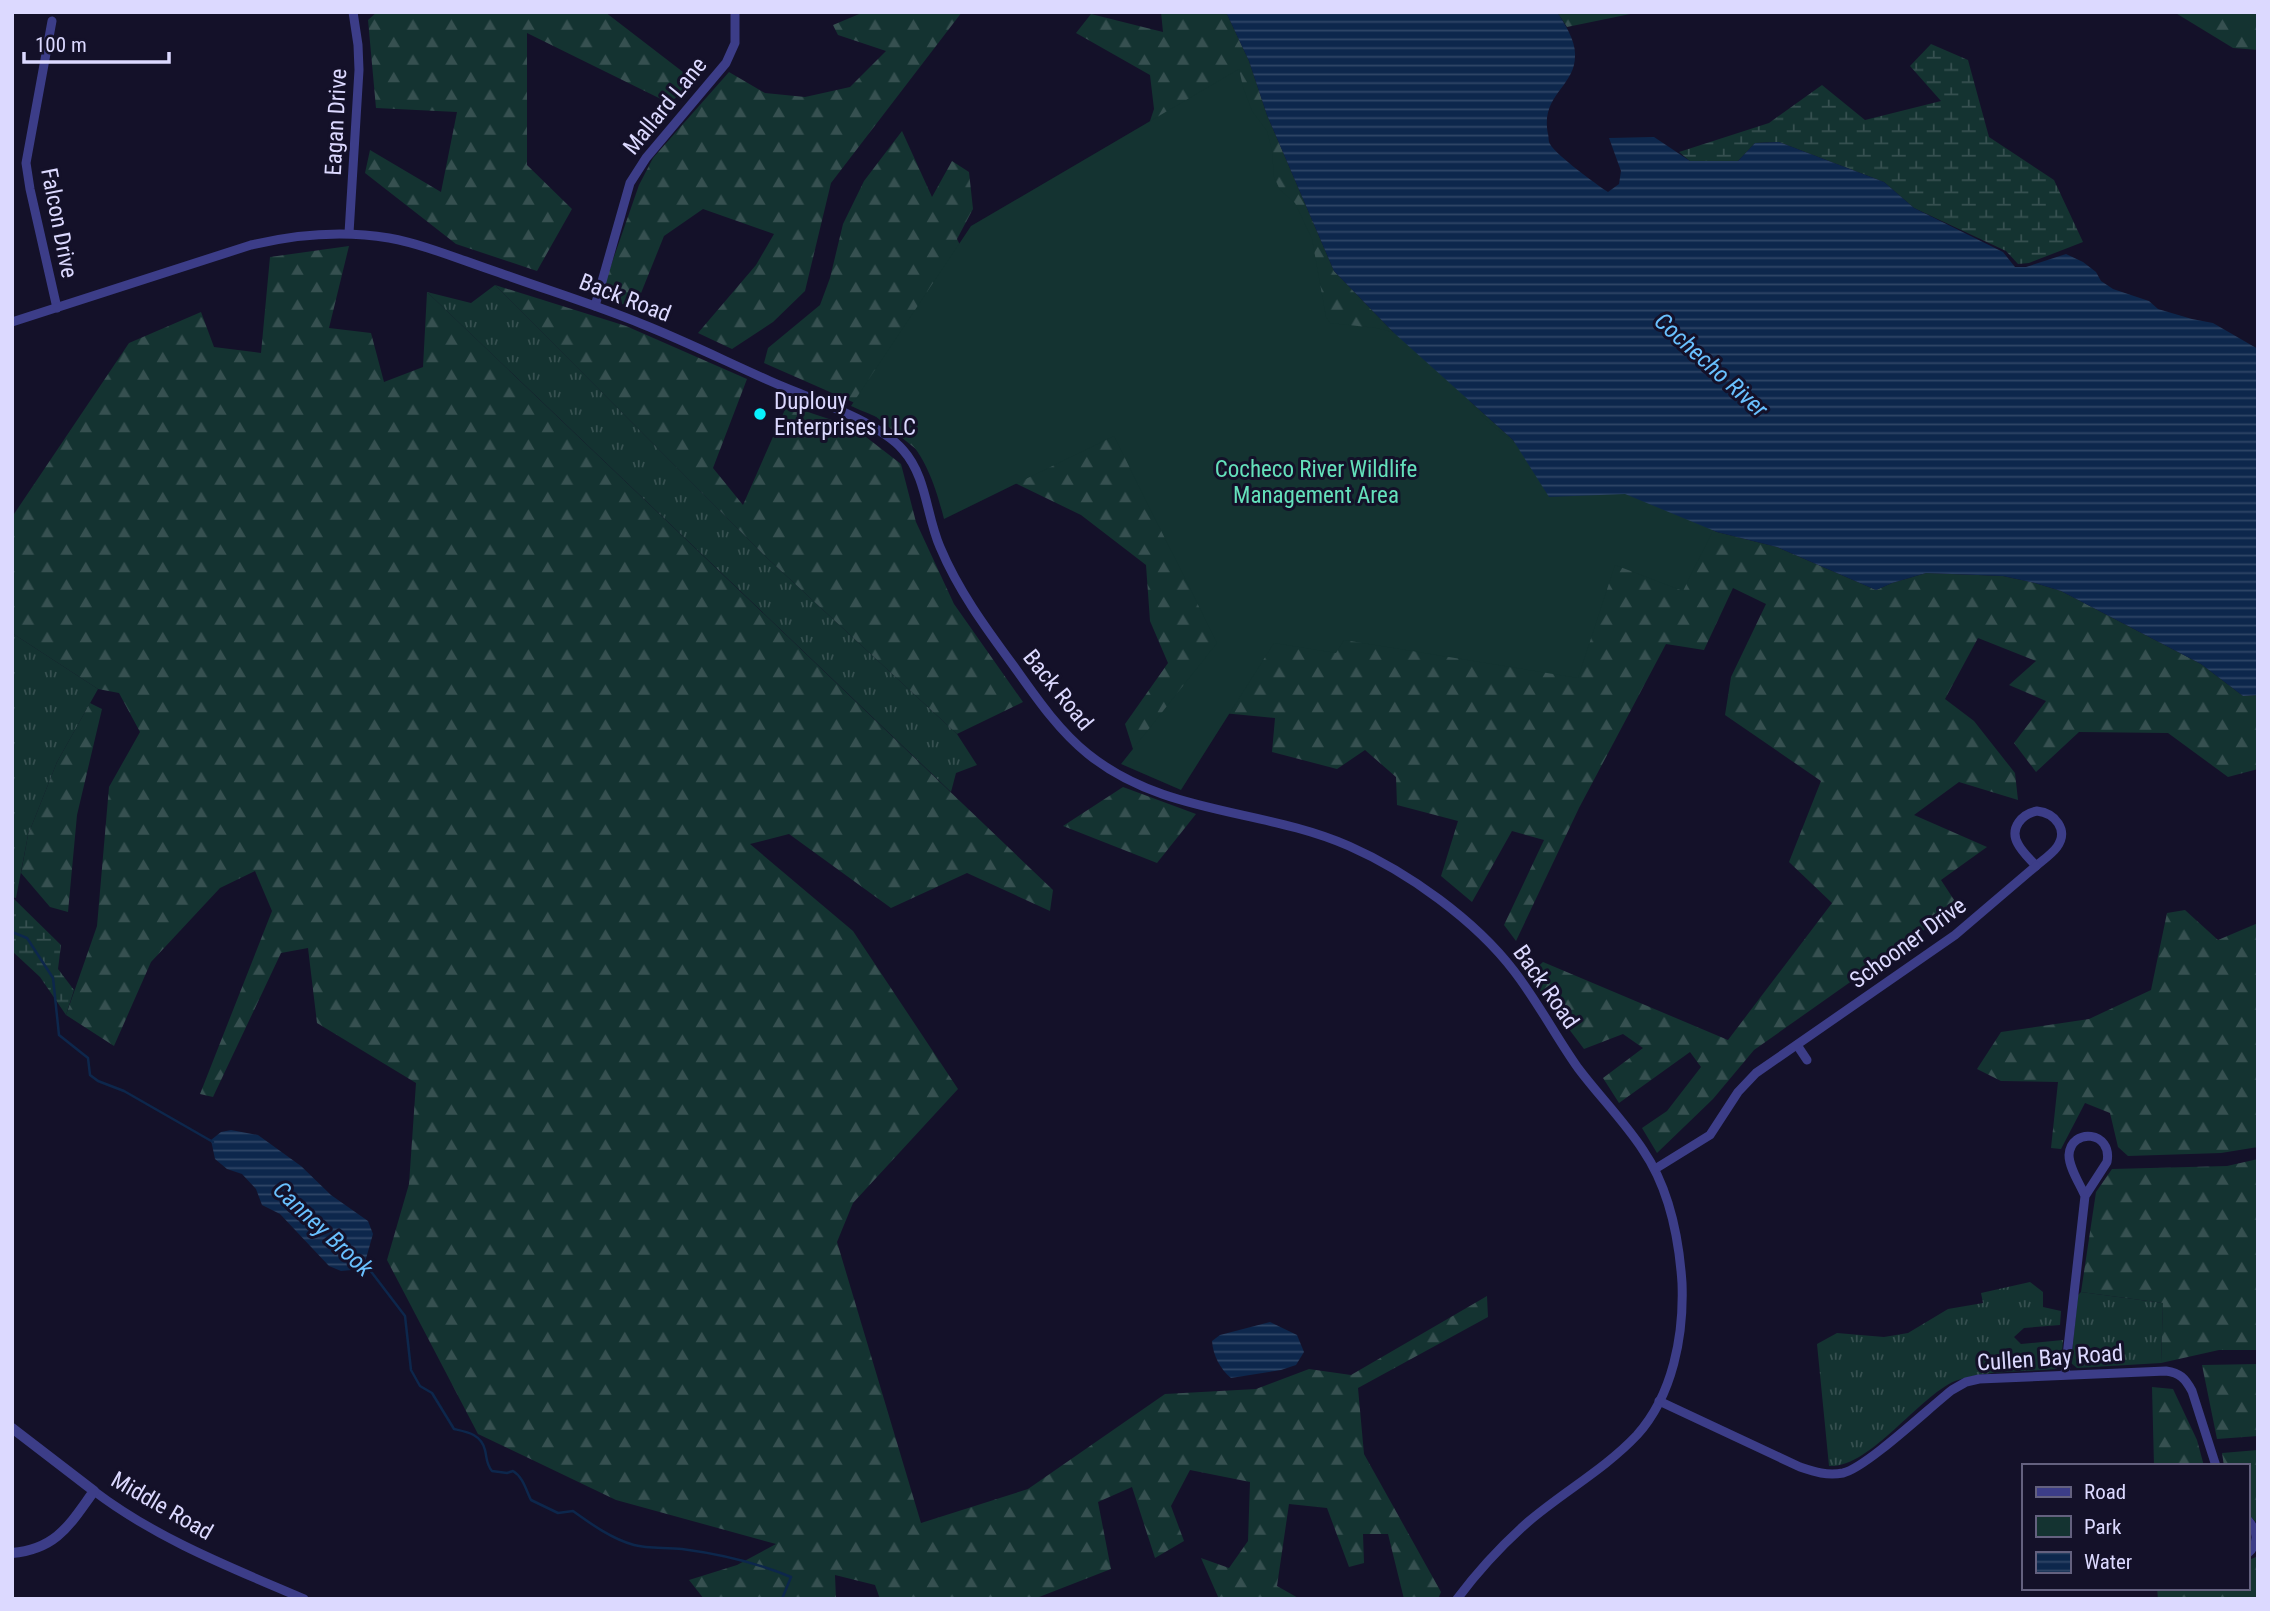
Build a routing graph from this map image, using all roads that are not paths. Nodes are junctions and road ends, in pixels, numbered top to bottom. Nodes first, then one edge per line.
1 (353, 12) edge
2 (735, 12) edge
3 (52, 21) dead end
4 (349, 233) junction
5 (595, 306) junction
6 (57, 308) junction
7 (12, 322) edge
8 (2036, 866) junction
9 (1797, 1045) junction
10 (1807, 1060) dead end
11 (1655, 1169) junction
12 (2085, 1196) junction
13 (2065, 1374) junction
14 (1659, 1401) junction
15 (12, 1428) edge
16 (2215, 1464) edge
17 (94, 1492) junction
18 (2249, 1522) edge
19 (2249, 1552) edge
20 (12, 1553) edge
21 (304, 1599) edge
22 (1457, 1599) edge

1 - 4 street, Eagan Drive
2 - 5 street, Mallard Lane
3 - 6 street, Falcon Drive
4 - 5 street, Back Road
4 - 6 street, Back Road
5 - 11 street, Back Road
6 - 7 street, Back Road
8 - 8 street, Schooner Drive
8 - 9 street, Schooner Drive
9 - 10 street
9 - 11 street, Schooner Drive
11 - 14 street, Back Road
12 - 12 street
12 - 13 street
13 - 14 street, Cullen Bay Road
13 - 16 street, Cullen Bay Road
14 - 22 street, Back Road
15 - 17 street, Middle Road
17 - 20 street
17 - 21 street, Middle Road
18 - 19 street

